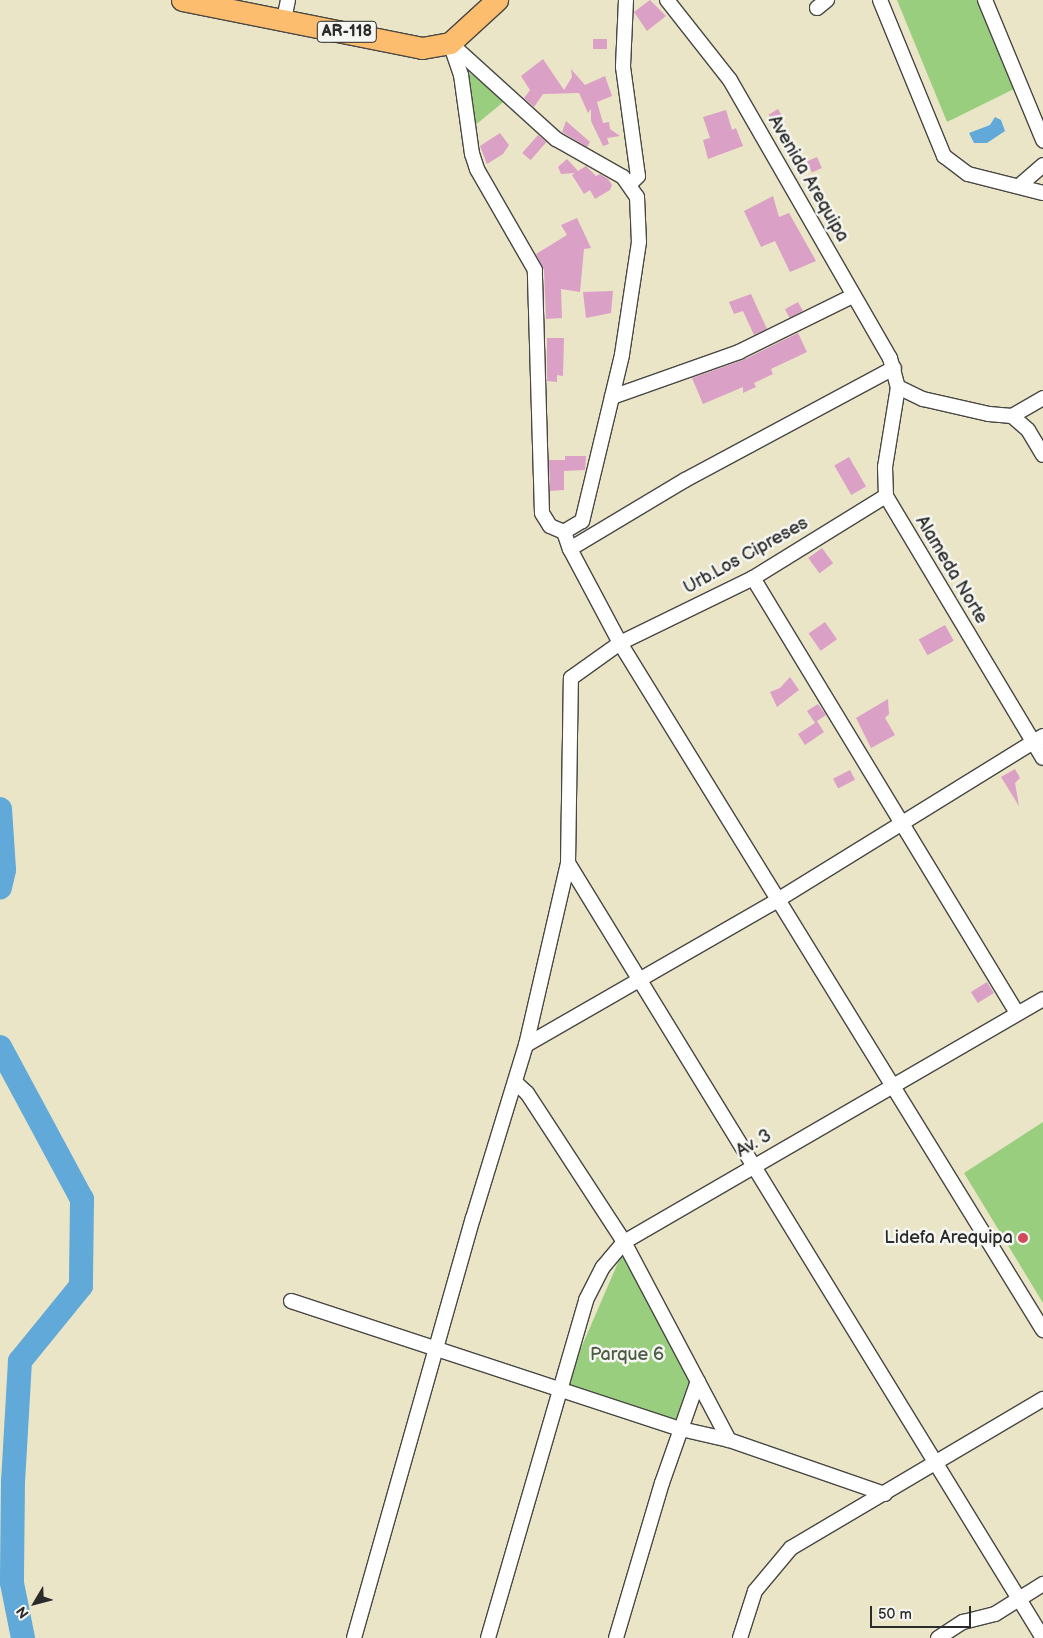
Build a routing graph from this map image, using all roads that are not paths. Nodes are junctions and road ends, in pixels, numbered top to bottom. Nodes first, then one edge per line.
1 (182, 0) edge
2 (497, 0) edge
3 (626, 0) edge
4 (667, 0) edge
5 (880, 0) edge
6 (985, 0) edge
7 (286, 10) edge
8 (450, 43) junction
9 (1043, 140) edge
10 (1043, 165) edge
11 (630, 184) junction
12 (1019, 186) junction
13 (1043, 193) edge
14 (853, 296) junction
15 (894, 368) junction
16 (898, 387) junction
17 (612, 397) junction
18 (1043, 398) edge
19 (1012, 416) junction
20 (1043, 455) edge
21 (886, 496) junction
22 (564, 532) junction
23 (570, 549) junction
24 (753, 578) junction
25 (620, 643) junction
26 (1038, 739) edge
27 (1043, 758) edge
28 (903, 824) junction
29 (568, 864) junction
30 (776, 901) junction
31 (638, 978) junction
32 (1043, 999) edge
33 (1017, 1013) junction
34 (526, 1045) junction
35 (515, 1082) junction
36 (891, 1086) junction
37 (753, 1166) junction
38 (624, 1242) junction
39 (291, 1301) dead end
40 (1043, 1330) edge
41 (436, 1349) junction
42 (698, 1382) junction
43 (560, 1387) junction
44 (1043, 1399) edge
45 (681, 1429) junction
46 (730, 1440) junction
47 (936, 1464) junction
48 (885, 1494) junction
49 (1043, 1584) edge
50 (1020, 1599) junction
51 (354, 1638) edge
52 (488, 1638) edge
53 (616, 1638) edge
54 (740, 1638) edge
55 (938, 1638) edge
56 (1043, 1638) edge

1 - 7 main road, AR-118
2 - 8 main road
3 - 11 street
4 - 14 street, Avenida Arequipa
5 - 12 street
6 - 9 street
7 - 8 main road, AR-118
8 - 11 street
8 - 22 street
10 - 12 street
11 - 17 street
12 - 13 street
14 - 15 street, Avenida Arequipa
14 - 17 street
15 - 16 street, Avenida Arequipa
15 - 23 street
16 - 19 street
16 - 21 street, Alameda Norte
17 - 22 street
18 - 19 street
19 - 20 street
21 - 24 street, Urb.Los Cipreses
21 - 26 street, Alameda Norte
22 - 23 street
23 - 25 street
24 - 25 street, Urb.Los Cipreses
24 - 28 street
25 - 29 street, Urb.Los Cipreses
25 - 30 street
26 - 27 street, Alameda Norte
26 - 28 street
28 - 30 street
28 - 33 street
29 - 31 street
29 - 34 street
30 - 31 street
30 - 36 street
31 - 34 street
31 - 37 street
32 - 33 street, Av. 3
33 - 36 street, Av. 3
34 - 35 street
35 - 38 street
35 - 41 street
36 - 37 street, Av. 3
36 - 40 street
37 - 38 street, Av. 3
37 - 47 street
38 - 42 street
38 - 43 street, Av. 3
39 - 41 street
41 - 43 street
41 - 51 street
42 - 45 street
42 - 46 street
43 - 45 street
43 - 52 street, Av. 3
44 - 47 street
45 - 46 street
45 - 53 street
46 - 48 street
47 - 48 street
47 - 50 street
48 - 54 street
49 - 50 street
50 - 55 street
50 - 56 street

